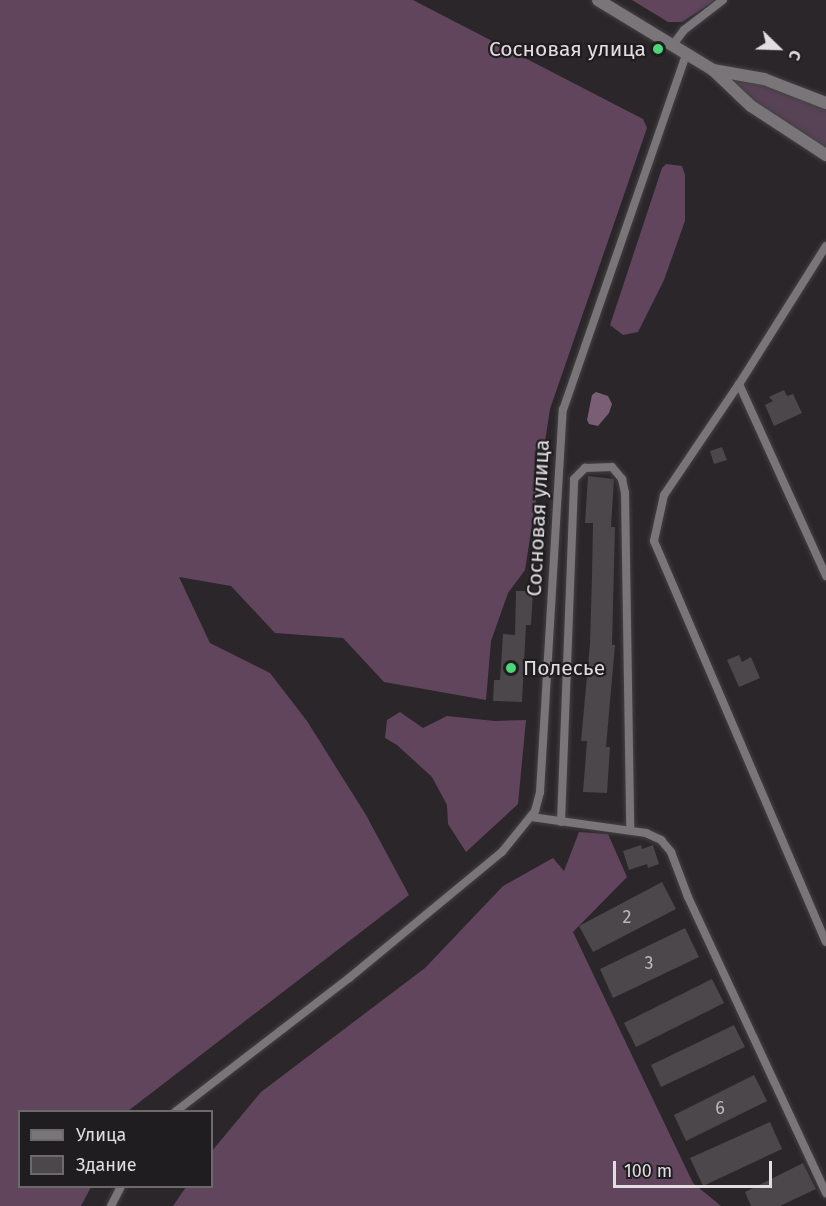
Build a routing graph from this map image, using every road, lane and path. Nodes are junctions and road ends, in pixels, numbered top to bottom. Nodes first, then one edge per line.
1 (598, 0) edge
2 (723, 0) edge
3 (672, 46) junction
4 (686, 55) junction
5 (713, 70) junction
6 (826, 103) edge
7 (826, 155) edge
8 (826, 246) edge
9 (739, 384) junction
10 (826, 576) edge
11 (530, 819) junction
12 (561, 822) junction
13 (630, 830) junction
14 (826, 942) edge
15 (178, 1110) edge
16 (120, 1188) edge
17 (826, 1193) edge
18 (111, 1206) edge

1 - 3 main road
2 - 3 street
3 - 4 main road
4 - 5 main road
4 - 11 street, Сосновая улица
5 - 6 main road
5 - 7 main road
8 - 9 street
9 - 10 street
9 - 14 street
11 - 12 street
11 - 15 street
12 - 13 street
12 - 13 street
13 - 17 street
16 - 18 street

